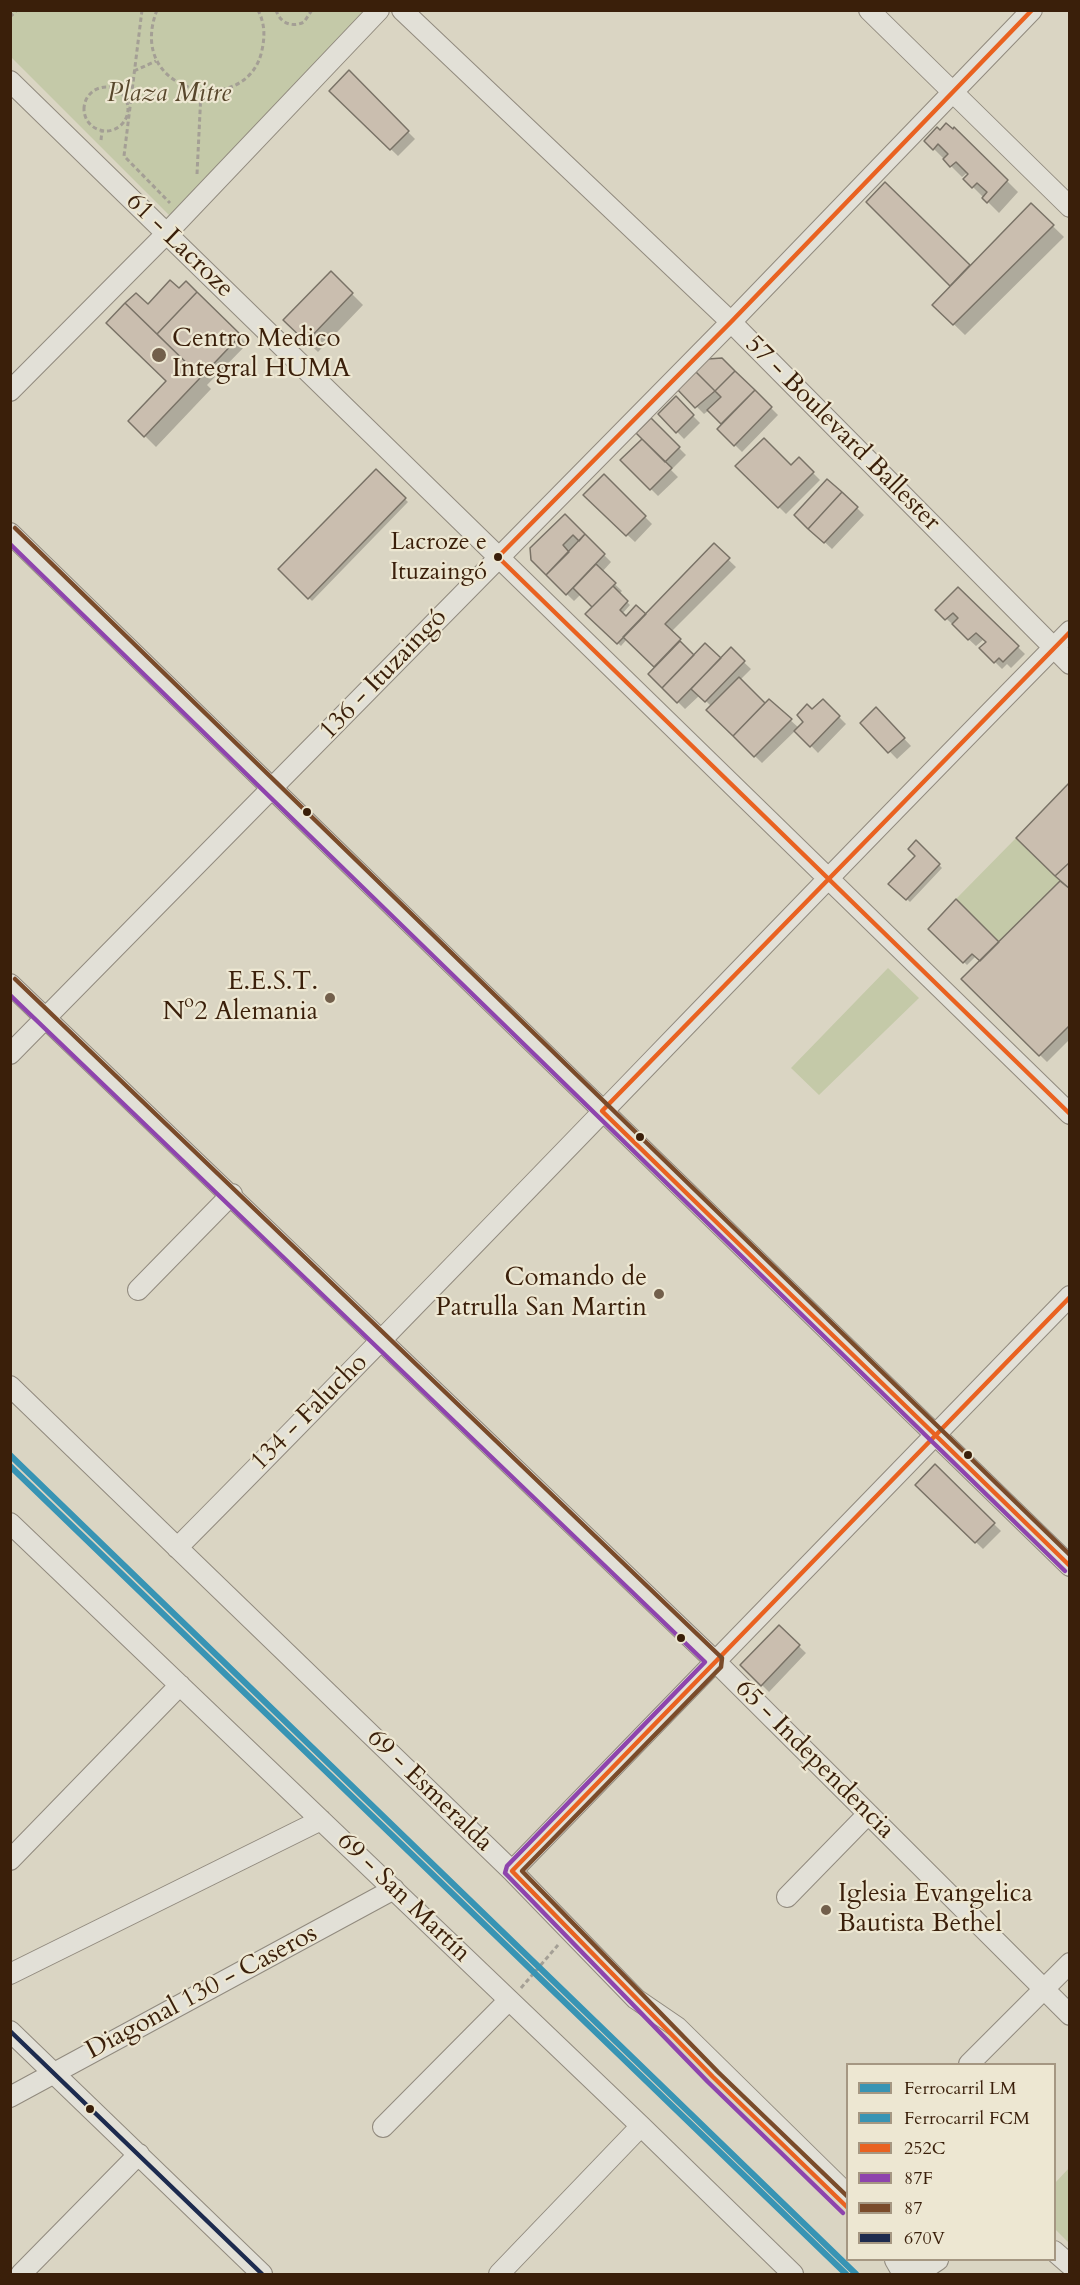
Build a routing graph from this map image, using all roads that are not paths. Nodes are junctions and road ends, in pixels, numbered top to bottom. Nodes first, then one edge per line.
1 (378, 10) edge
2 (402, 10) edge
3 (869, 10) edge
4 (1032, 10) edge
5 (10, 81) edge
6 (952, 90) junction
7 (1070, 207) edge
8 (166, 234) junction
9 (731, 322) junction
10 (10, 391) edge
11 (10, 533) edge
12 (498, 557) junction
13 (1070, 631) edge
14 (1053, 648) junction
15 (1070, 664) edge
16 (274, 787) junction
17 (828, 878) junction
18 (10, 984) edge
19 (45, 1018) junction
20 (10, 1054) edge
21 (602, 1111) junction
22 (1070, 1114) edge
23 (232, 1194) junction
24 (138, 1290) dead end
25 (1070, 1296) edge
26 (382, 1341) junction
27 (10, 1386) edge
28 (934, 1434) junction
29 (10, 1523) edge
30 (177, 1548) junction
31 (1070, 1566) edge
32 (716, 1662) junction
33 (180, 1685) junction
34 (868, 1814) junction
35 (321, 1820) junction
36 (10, 1860) edge
37 (512, 1871) junction
38 (394, 1889) junction
39 (787, 1897) dead end
40 (1070, 1963) edge
41 (10, 1974) edge
42 (1044, 1990) junction
43 (636, 1999) junction
44 (509, 2000) junction
45 (1070, 2015) edge
46 (10, 2031) edge
47 (970, 2063) edge
48 (53, 2073) junction
49 (10, 2097) edge
50 (641, 2126) junction
51 (383, 2127) dead end
52 (139, 2154) junction
53 (846, 2194) edge
54 (1056, 2253) edge
55 (911, 2261) edge
56 (935, 2261) edge
57 (1070, 2265) edge
58 (21, 2274) edge
59 (262, 2274) edge
60 (499, 2274) edge
61 (793, 2274) edge

1 - 8 street
2 - 9 street, 57 - Boulevard Ballester
3 - 6 street
4 - 6 street, 136 - Ituzaingó
5 - 8 street, 61 - Lacroze
6 - 7 street
6 - 9 street, 136 - Ituzaingó
8 - 10 street
8 - 12 street, 61 - Lacroze
9 - 12 street, 136 - Ituzaingó
9 - 14 street, 57 - Boulevard Ballester
11 - 16 street
12 - 16 street, 136 - Ituzaingó
12 - 17 street, 61 - Lacroze
13 - 14 street, 134 - Falucho
14 - 15 street, 57 - Boulevard Ballester
14 - 17 street, 134 - Falucho
16 - 19 street, 136 - Ituzaingó
16 - 21 street
17 - 21 street, 134 - Falucho
17 - 22 street, 61 - Lacroze
18 - 19 street, 65 - Independencia
19 - 20 street, 136 - Ituzaingó
19 - 23 street, 65 - Independencia
21 - 26 street, 134 - Falucho
21 - 28 street
23 - 24 street
23 - 26 street, 65 - Independencia
25 - 28 street
26 - 30 street, 134 - Falucho
26 - 32 street, 65 - Independencia
27 - 30 street, 69 - Esmeralda
28 - 31 street
28 - 32 street
29 - 33 street, 69 - San Martín
30 - 37 street, 69 - Esmeralda
32 - 34 street, 65 - Independencia
32 - 37 street
33 - 35 street, 69 - San Martín
33 - 36 street
34 - 39 street
34 - 42 street, 65 - Independencia
35 - 38 street, 69 - San Martín
35 - 41 street
37 - 43 street, 69 - Esmeralda
38 - 44 street, 69 - San Martín
38 - 48 street, Diagonal 130 - Caseros
40 - 42 street
42 - 45 street, 65 - Independencia
42 - 47 street
43 - 53 street
43 - 53 street, 69 - Esmeralda
44 - 50 street, 69 - San Martín
44 - 51 street
46 - 48 street
48 - 49 street, Diagonal 130 - Caseros
48 - 52 street
50 - 60 street
50 - 61 street, 69 - San Martín
52 - 58 street
52 - 59 street
54 - 57 street
55 - 56 street

